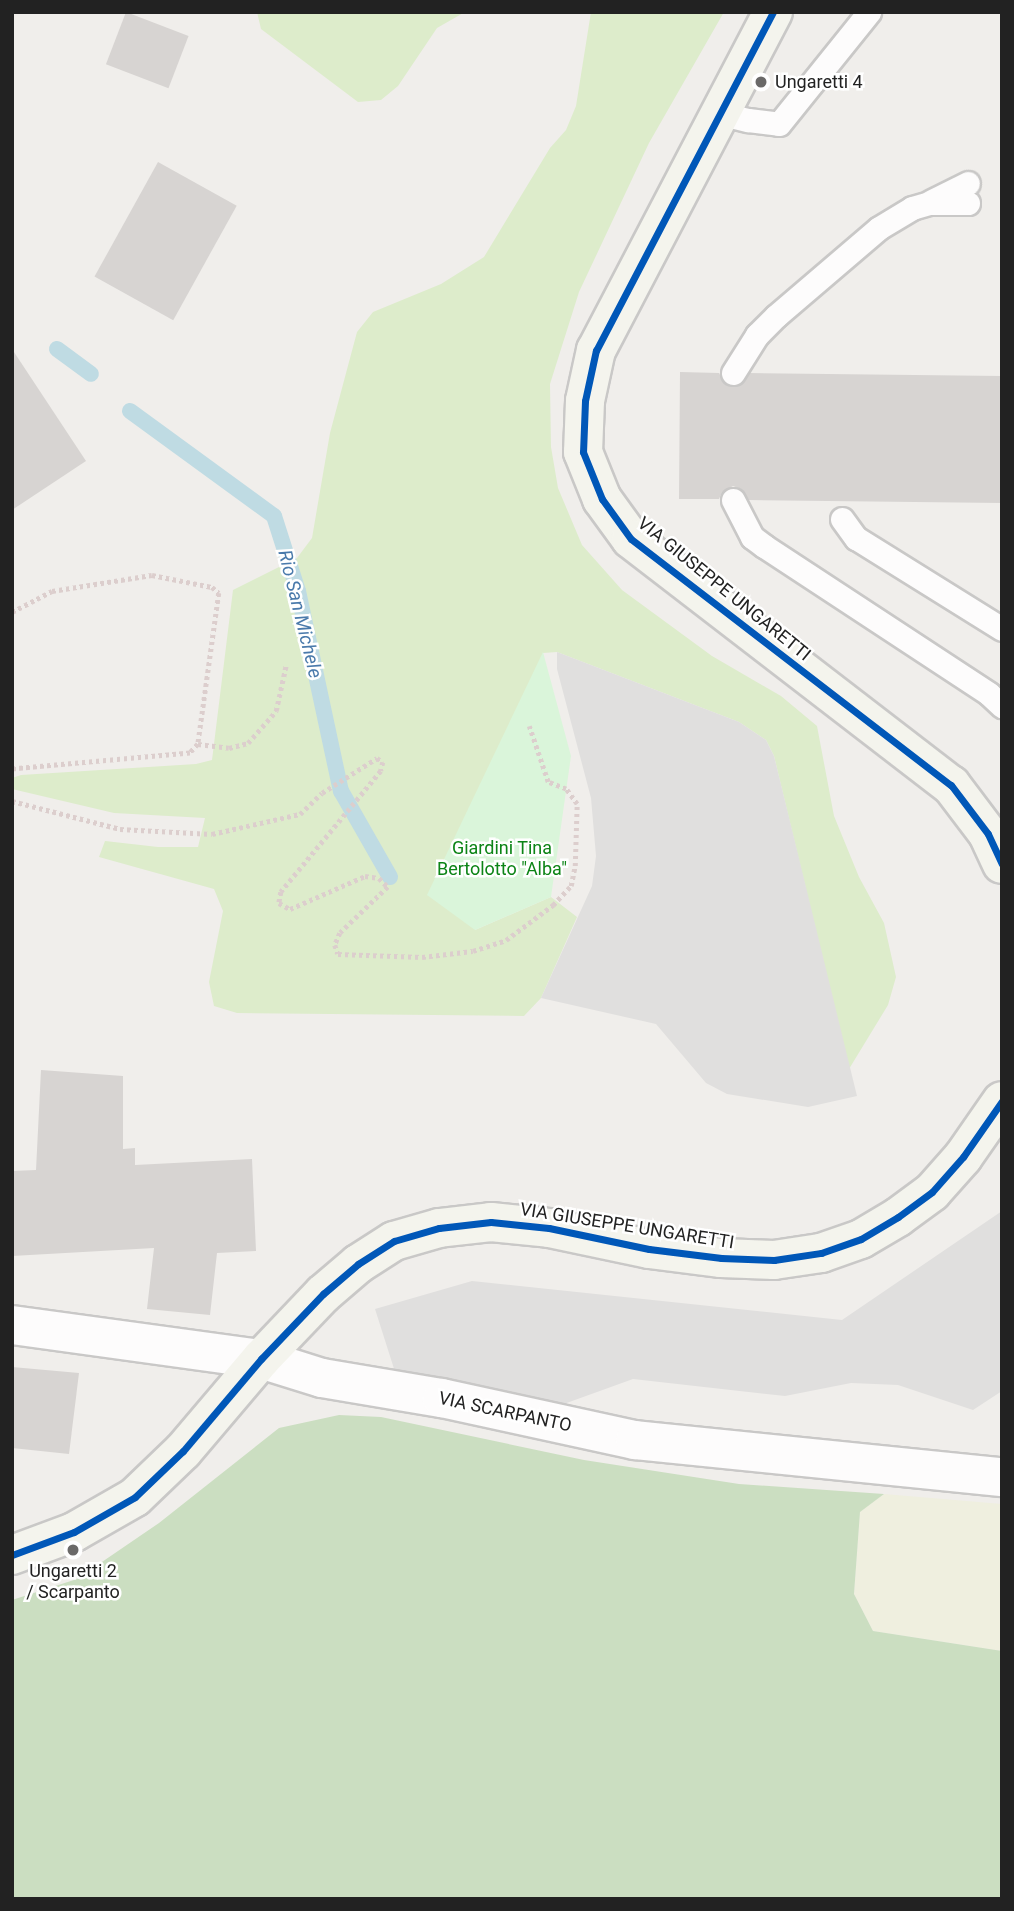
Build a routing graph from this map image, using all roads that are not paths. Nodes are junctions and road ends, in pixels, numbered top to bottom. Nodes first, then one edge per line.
1 (773, 12) edge
2 (869, 12) edge
3 (719, 113) junction
4 (968, 193) dead end
5 (743, 373) dead end
6 (742, 500) dead end
7 (842, 519) dead end
8 (1002, 629) edge
9 (1002, 706) edge
10 (1002, 864) edge
11 (1002, 1101) edge
12 (12, 1325) edge
13 (261, 1359) junction
14 (1002, 1476) edge
15 (12, 1555) edge

1 - 3 street, VIA GIUSEPPE UNGARETTI
2 - 3 lane
3 - 10 street, VIA GIUSEPPE UNGARETTI
4 - 5 lane
6 - 9 lane
7 - 8 lane
11 - 13 street, VIA GIUSEPPE UNGARETTI
12 - 13 street, VIA SCARPANTO
13 - 14 street, VIA SCARPANTO
13 - 15 street, VIA GIUSEPPE UNGARETTI

